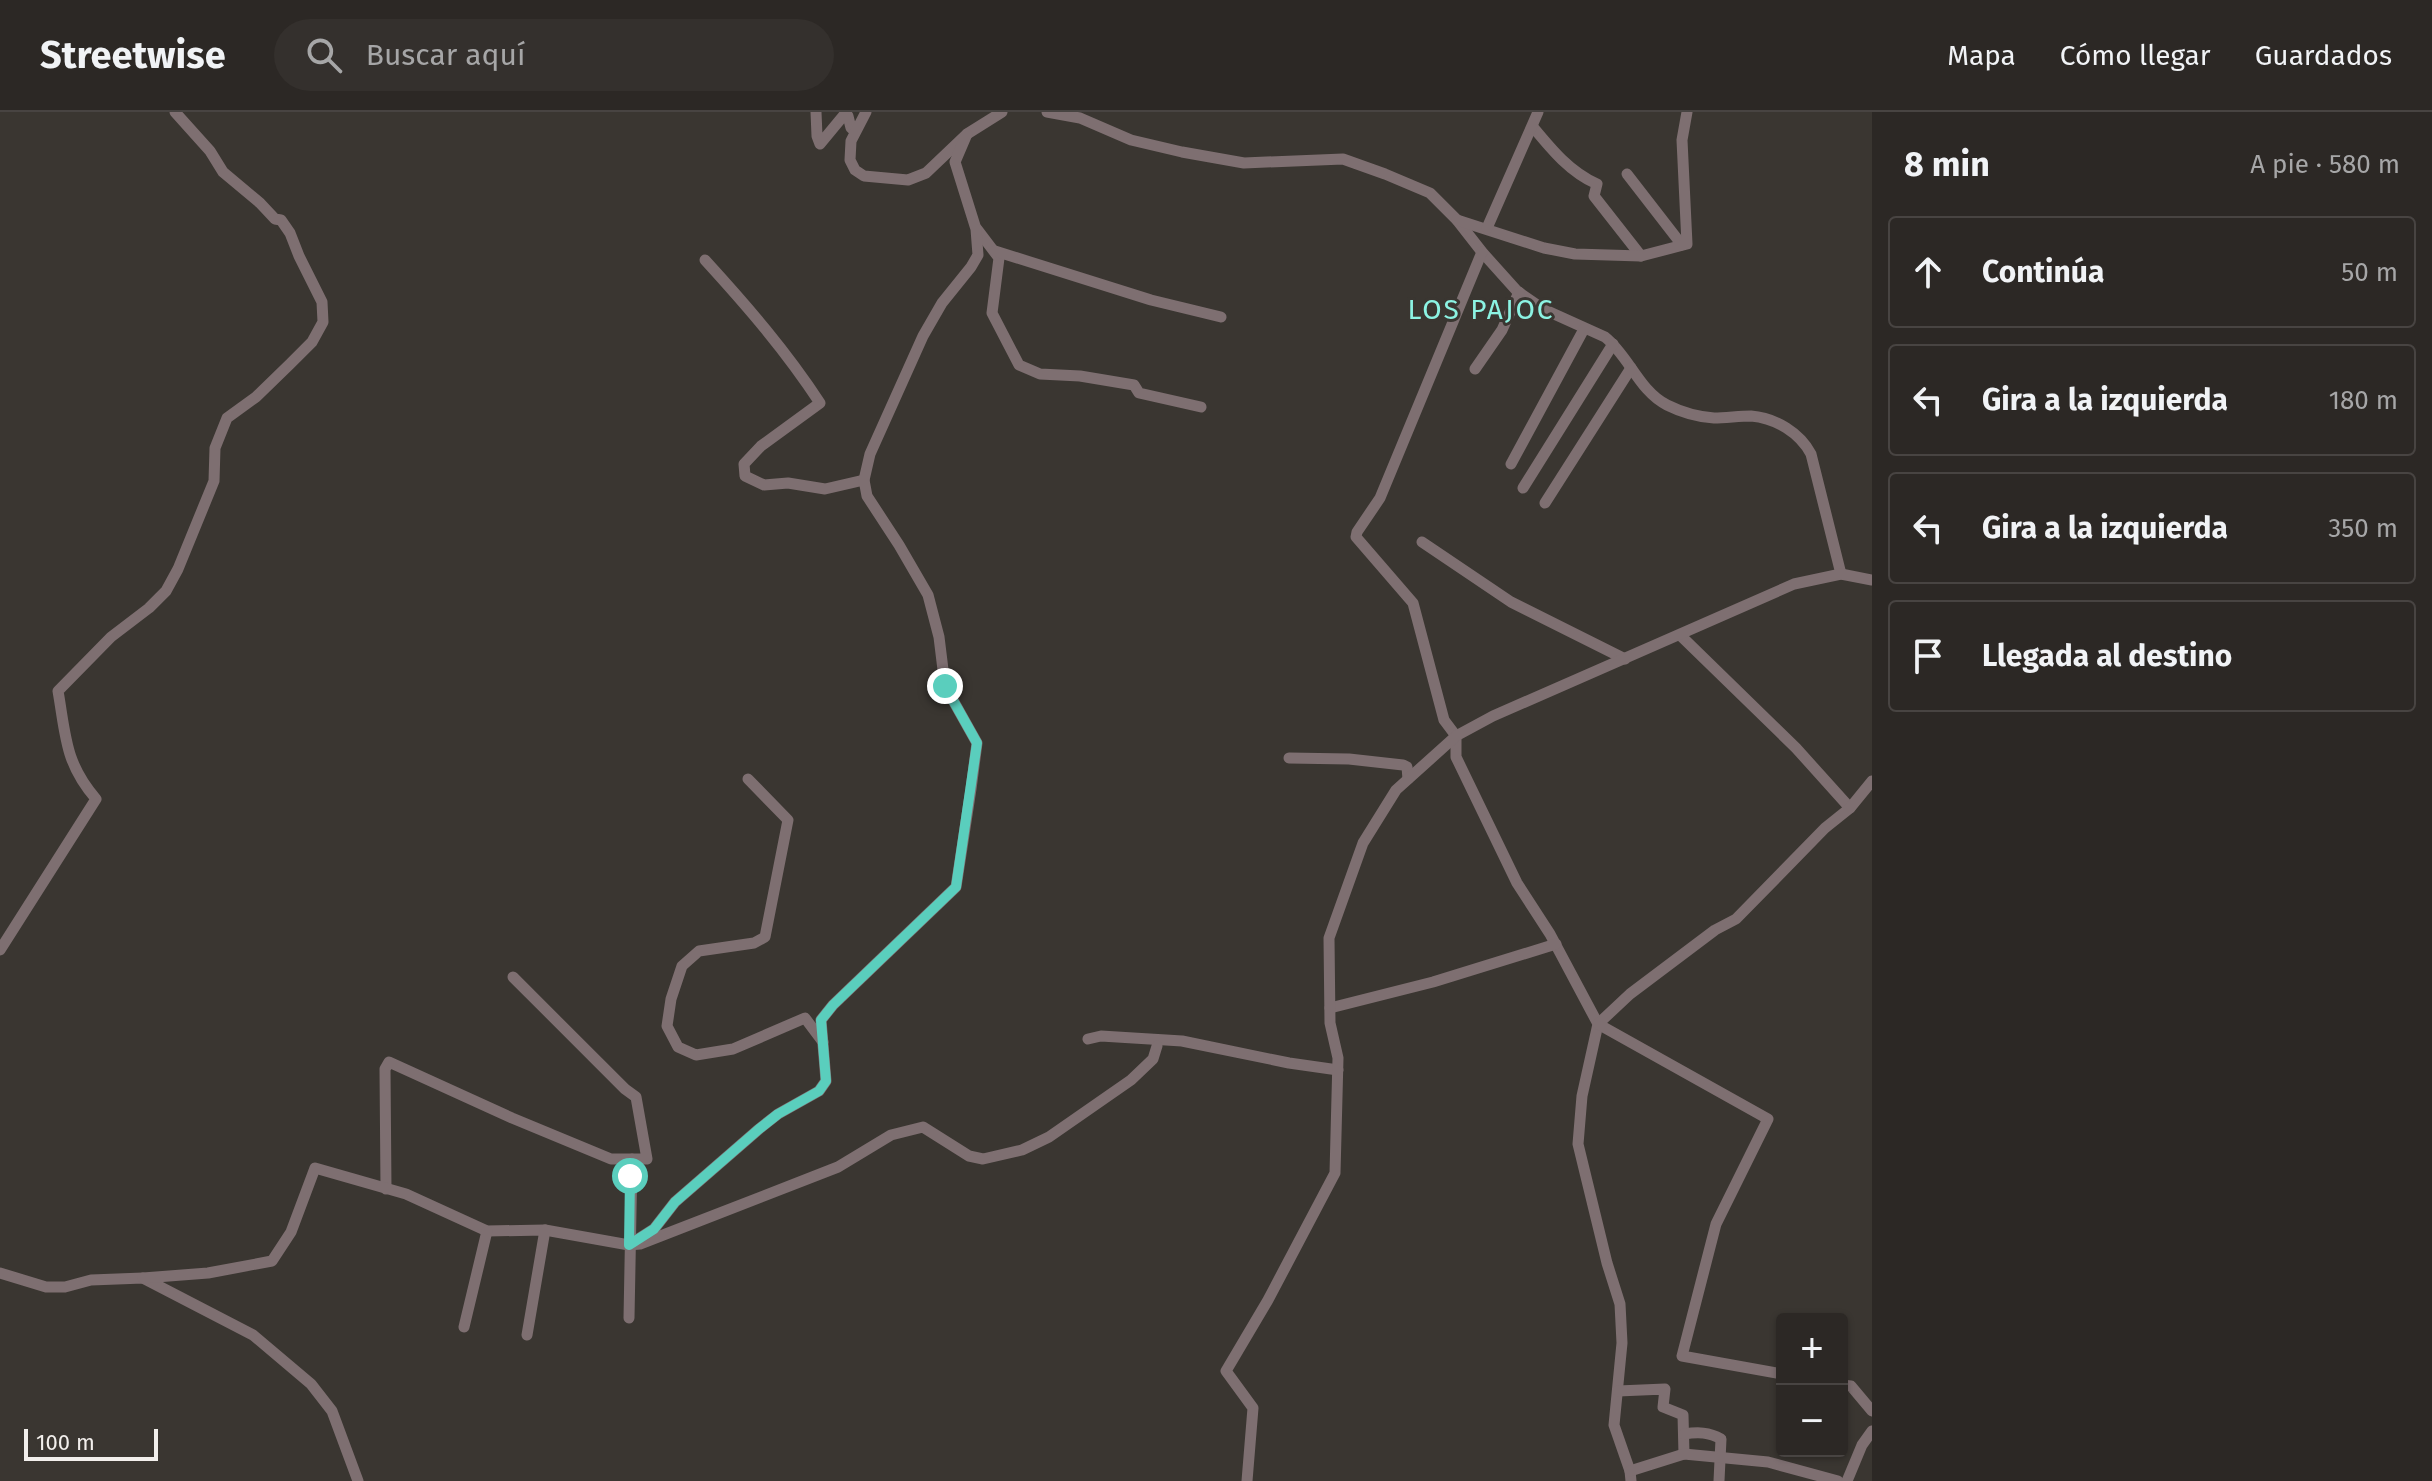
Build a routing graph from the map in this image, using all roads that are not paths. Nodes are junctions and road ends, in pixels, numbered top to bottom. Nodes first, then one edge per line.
1 (175, 112) edge
2 (816, 112) edge
3 (866, 112) edge
4 (1002, 112) edge
5 (1047, 112) edge
6 (1522, 112) edge
7 (1687, 112) edge
8 (1536, 119) edge
9 (855, 130) junction
10 (967, 134) junction
11 (1627, 174) dead end
12 (1457, 220) junction
13 (1487, 228) junction
14 (976, 229) junction
15 (1682, 245) junction
16 (995, 251) junction
17 (1482, 252) junction
18 (1641, 256) junction
19 (705, 260) dead end
20 (1519, 292) junction
21 (1221, 317) dead end
22 (1584, 329) junction
23 (1613, 344) junction
24 (1631, 368) junction
25 (1475, 369) dead end
26 (1201, 407) dead end
27 (1511, 464) dead end
28 (864, 480) junction
29 (1523, 488) dead end
30 (1545, 503) dead end
31 (1422, 542) dead end
32 (1841, 574) junction
33 (1872, 574) edge
34 (1858, 576) junction
35 (1872, 580) edge
36 (1680, 635) junction
37 (1625, 659) junction
38 (1456, 736) junction
39 (1289, 758) dead end
40 (748, 779) dead end
41 (1408, 779) junction
42 (1872, 781) edge
43 (1850, 808) junction
44 (1556, 944) junction
45 (0, 950) edge
46 (513, 977) dead end
47 (1330, 1008) junction
48 (1598, 1024) junction
49 (1088, 1039) dead end
50 (823, 1042) junction
51 (1157, 1046) dead end
52 (1338, 1070) junction
53 (632, 1159) junction
54 (386, 1189) junction
55 (545, 1230) junction
56 (487, 1231) junction
57 (629, 1245) junction
58 (0, 1273) edge
59 (143, 1278) junction
60 (629, 1318) dead end
61 (464, 1327) dead end
62 (527, 1335) dead end
63 (1776, 1373) edge
64 (1848, 1386) edge
65 (1618, 1391) junction
66 (1872, 1411) edge
67 (1872, 1431) edge
68 (1684, 1434) junction
69 (1684, 1454) junction
70 (1720, 1457) junction
71 (1630, 1476) edge
72 (358, 1481) edge
73 (1247, 1481) edge
74 (1719, 1481) edge
75 (1838, 1481) edge
76 (1847, 1481) edge

1 - 45 street
2 - 9 street
3 - 9 street
4 - 10 street
5 - 12 street
6 - 8 street
7 - 15 street
8 - 13 street
8 - 18 street
9 - 10 street
10 - 14 street
11 - 15 street
12 - 13 street
12 - 17 street
13 - 18 street
14 - 16 street
14 - 28 street
15 - 18 street
16 - 21 street
16 - 26 street
17 - 20 street
17 - 38 street
19 - 28 street
20 - 22 street
20 - 25 street
22 - 23 street
22 - 27 street
23 - 24 street
23 - 29 street
24 - 30 street
24 - 32 street
28 - 50 street
31 - 37 street
32 - 34 street
32 - 36 street
33 - 34 street
34 - 35 street
36 - 37 street
36 - 43 street
37 - 38 street
38 - 41 street
38 - 44 street
39 - 41 street
40 - 50 street
41 - 47 street
42 - 43 street
43 - 48 street
44 - 47 street
44 - 48 street
46 - 53 street
47 - 52 street
48 - 63 street
48 - 65 street
49 - 52 street
50 - 57 street
51 - 57 street
52 - 73 street
53 - 54 street
53 - 57 street
54 - 56 street
54 - 59 street
55 - 56 street
55 - 57 street
55 - 62 street
56 - 61 street
57 - 60 street
58 - 59 street
59 - 72 street
64 - 66 street
65 - 68 street
65 - 71 street
67 - 76 street
68 - 69 street
68 - 70 street
69 - 70 street
69 - 71 street
70 - 74 street
70 - 75 street

